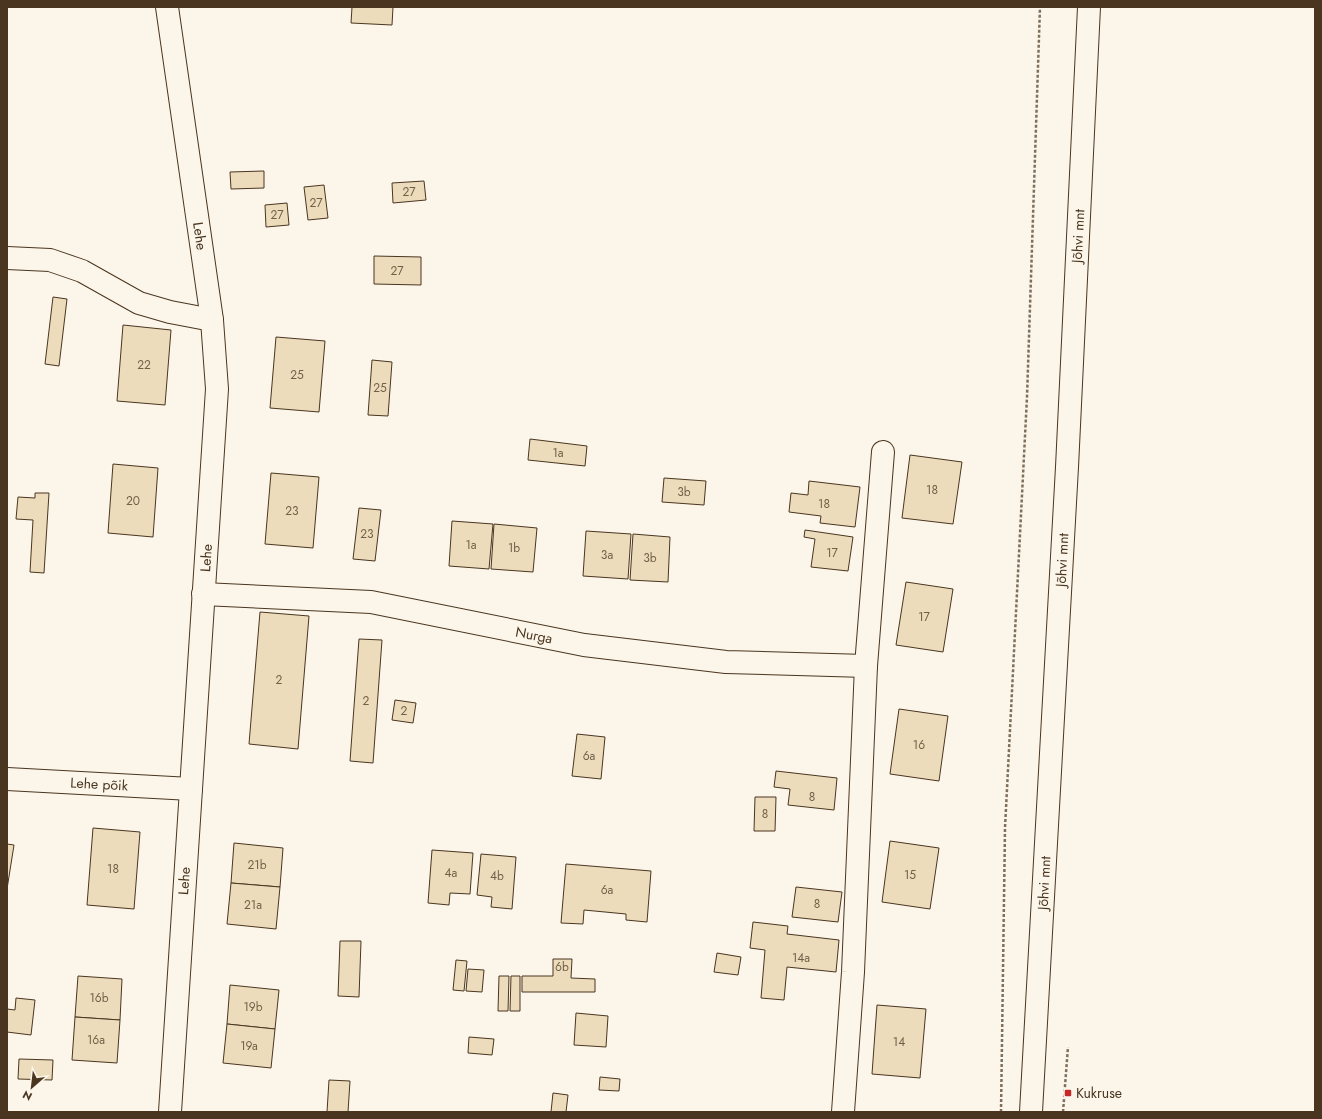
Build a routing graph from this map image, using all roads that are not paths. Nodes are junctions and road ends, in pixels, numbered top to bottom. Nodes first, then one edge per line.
1 (167, 7) edge
2 (1089, 7) edge
3 (7, 258) edge
4 (212, 320) junction
5 (883, 452) dead end
6 (203, 594) junction
7 (866, 666) junction
8 (7, 779) edge
9 (191, 789) junction
10 (170, 1112) edge
11 (843, 1112) edge
12 (1031, 1112) edge

1 - 4 street, Lehe
2 - 12 street, Jõhvi mnt
3 - 4 street
4 - 6 street, Lehe
5 - 7 street
6 - 7 street, Nurga
6 - 9 street, Lehe
7 - 11 street
8 - 9 street, Lehe põik
9 - 10 street, Lehe

